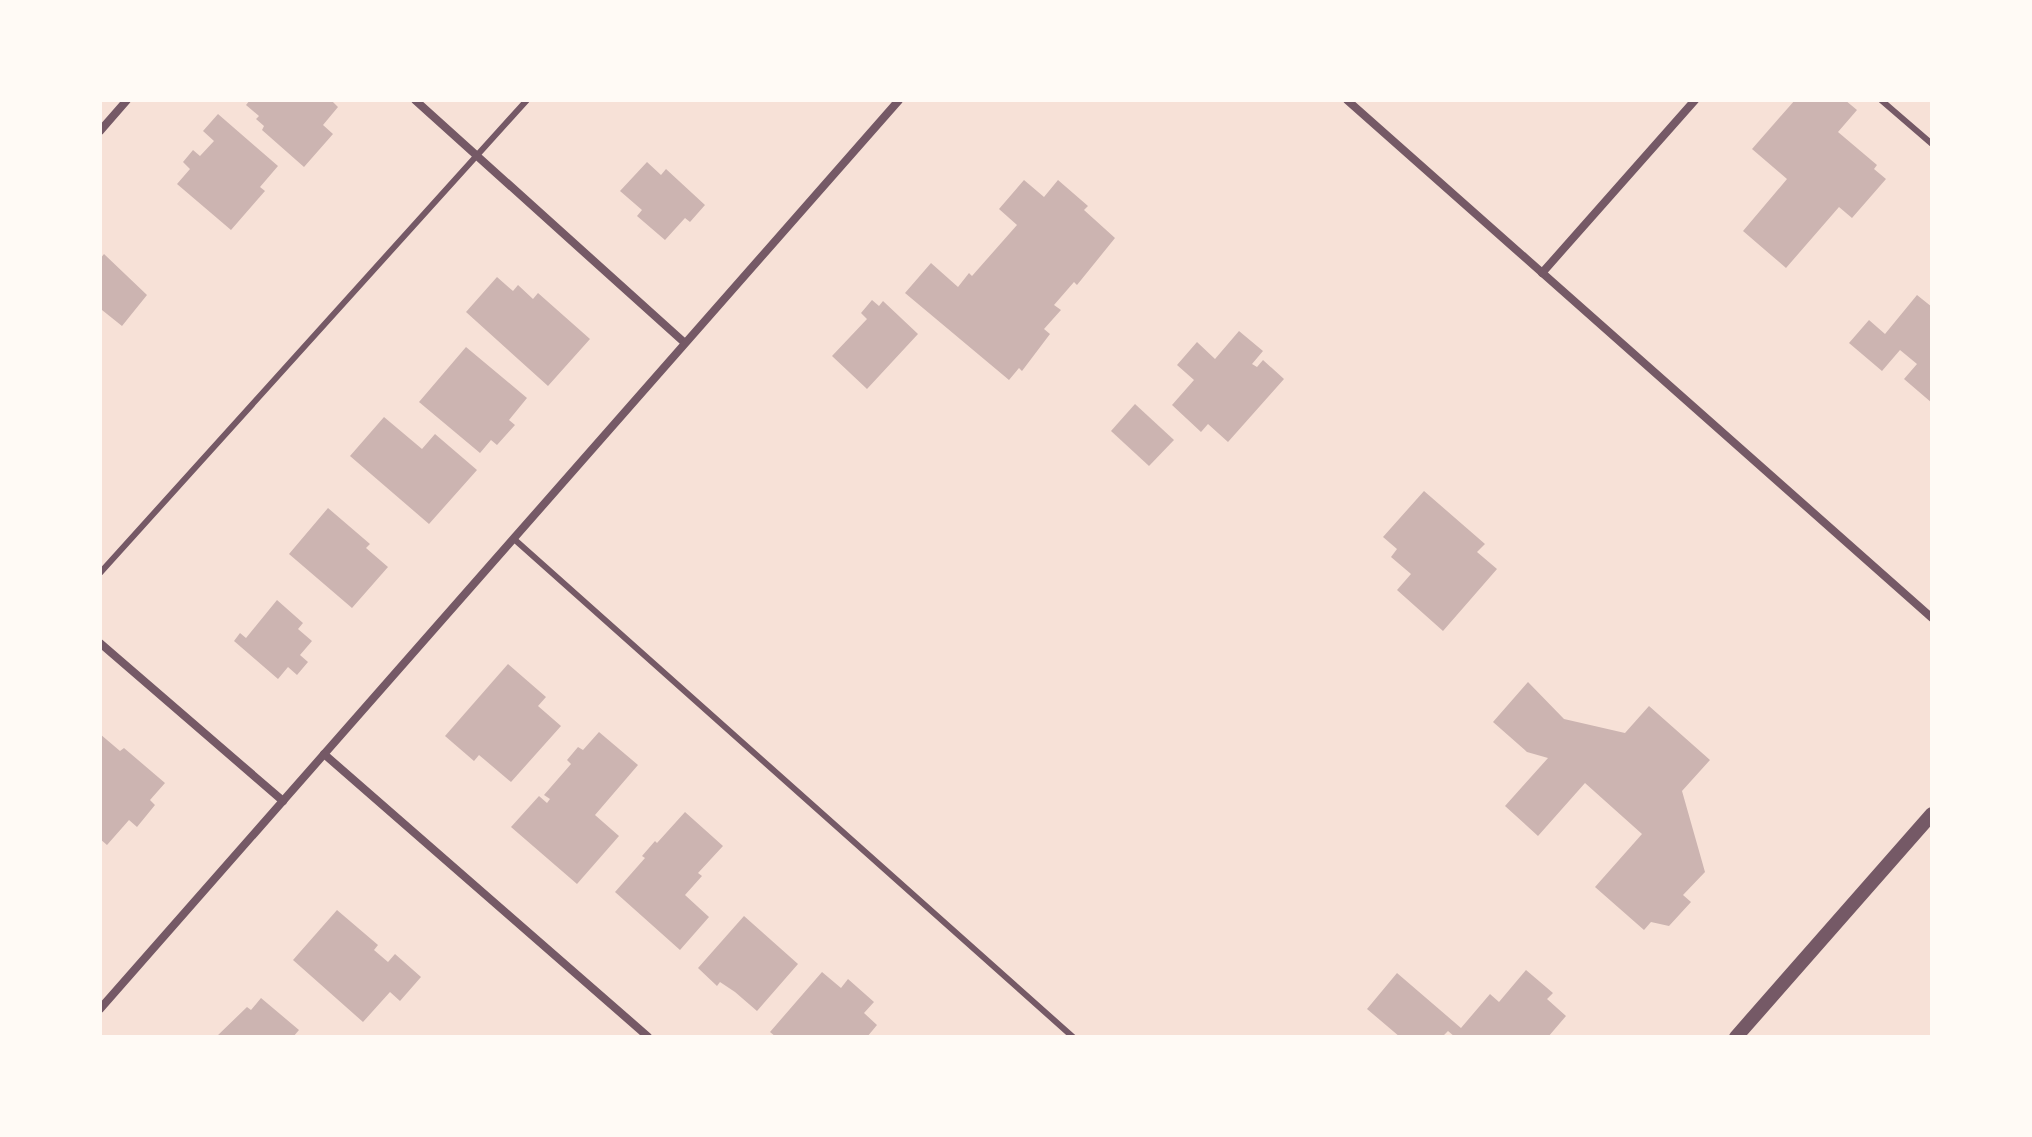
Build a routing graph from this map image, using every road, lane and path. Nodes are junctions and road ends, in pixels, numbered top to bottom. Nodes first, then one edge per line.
1 (127, 100) edge
2 (415, 100) edge
3 (527, 100) edge
4 (899, 100) edge
5 (1347, 100) edge
6 (1695, 100) edge
7 (1881, 100) edge
8 (100, 131) edge
9 (1932, 144) edge
10 (477, 156) junction
11 (1542, 273) junction
12 (685, 343) junction
13 (514, 539) junction
14 (100, 573) edge
15 (1932, 618) edge
16 (100, 643) edge
17 (324, 754) junction
18 (283, 801) junction
19 (1932, 814) edge
20 (100, 1009) edge
21 (648, 1037) edge
22 (1073, 1037) edge
23 (1736, 1037) edge

1 - 8 street
2 - 10 street
3 - 10 lane
4 - 12 street
5 - 11 street
6 - 11 street
7 - 9 lane
10 - 12 street
10 - 14 lane
11 - 15 street
12 - 13 street
13 - 17 street
13 - 22 lane
16 - 18 street
17 - 18 street
17 - 21 street
18 - 20 street
19 - 23 street

